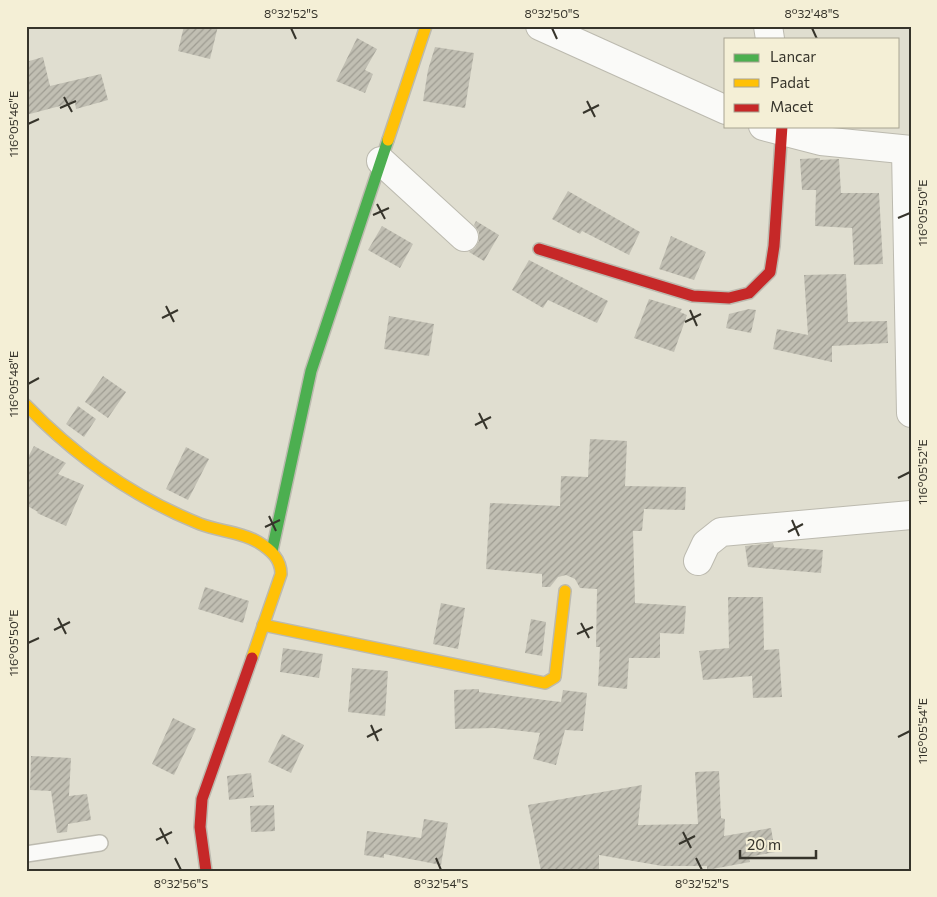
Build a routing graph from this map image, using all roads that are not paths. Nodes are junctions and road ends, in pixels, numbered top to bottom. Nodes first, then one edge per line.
1 (426, 26) edge
2 (540, 26) edge
3 (724, 109) edge
4 (776, 128) edge
5 (908, 150) edge
6 (381, 162) junction
7 (464, 237) dead end
8 (539, 249) dead end
9 (26, 406) edge
10 (911, 413) edge
11 (911, 515) edge
12 (272, 551) junction
13 (698, 561) dead end
14 (565, 591) dead end
15 (263, 625) junction
16 (100, 843) dead end
17 (26, 854) edge
18 (206, 871) edge

1 - 6 street
2 - 3 street
4 - 5 street
4 - 8 street
5 - 10 street
6 - 7 street
6 - 12 street
9 - 12 street
11 - 13 street
12 - 15 street
14 - 15 street
15 - 18 street
16 - 17 lane

